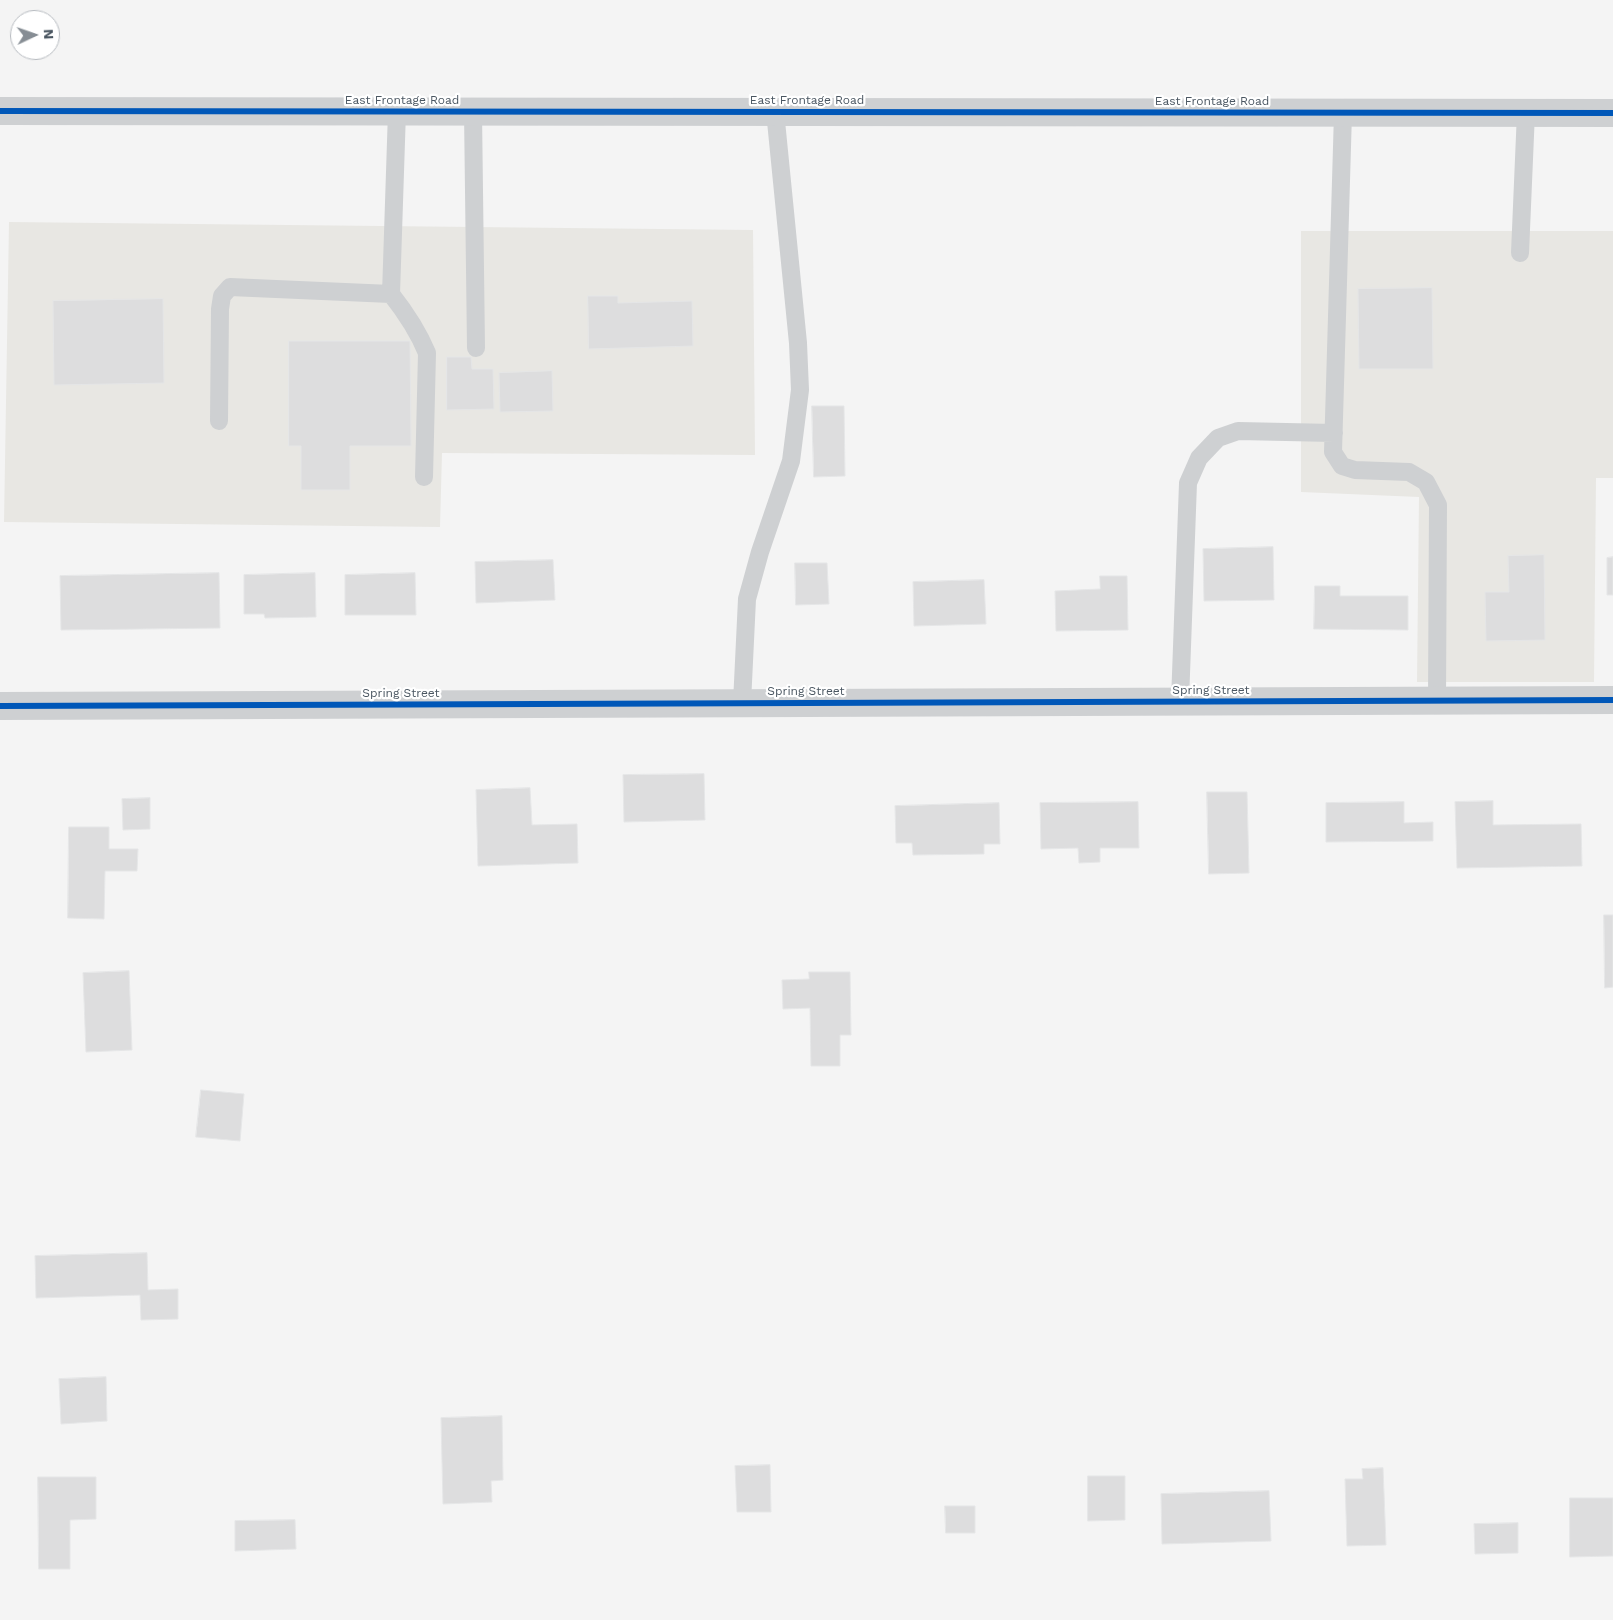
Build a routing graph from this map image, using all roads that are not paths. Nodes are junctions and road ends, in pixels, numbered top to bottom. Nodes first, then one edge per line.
1 (0, 111) edge
2 (397, 111) junction
3 (774, 111) junction
4 (473, 112) junction
5 (1343, 112) junction
6 (1526, 112) junction
7 (1613, 113) edge
8 (1520, 253) dead end
9 (391, 294) junction
10 (476, 348) dead end
11 (219, 421) dead end
12 (1334, 432) junction
13 (424, 477) dead end
14 (1437, 700) junction
15 (1613, 700) edge
16 (1180, 701) junction
17 (742, 703) junction
18 (0, 706) edge

1 - 2 street, East Frontage Road
2 - 4 street, East Frontage Road
2 - 9 lane
3 - 4 street, East Frontage Road
3 - 5 street, East Frontage Road
3 - 17 lane
4 - 10 lane
5 - 6 street, East Frontage Road
5 - 12 lane
6 - 7 street, East Frontage Road
6 - 8 lane
9 - 11 lane
9 - 13 lane
12 - 14 lane
12 - 16 lane
14 - 15 street, Spring Street
14 - 16 street, Spring Street
16 - 17 street, Spring Street
17 - 18 street, Spring Street

